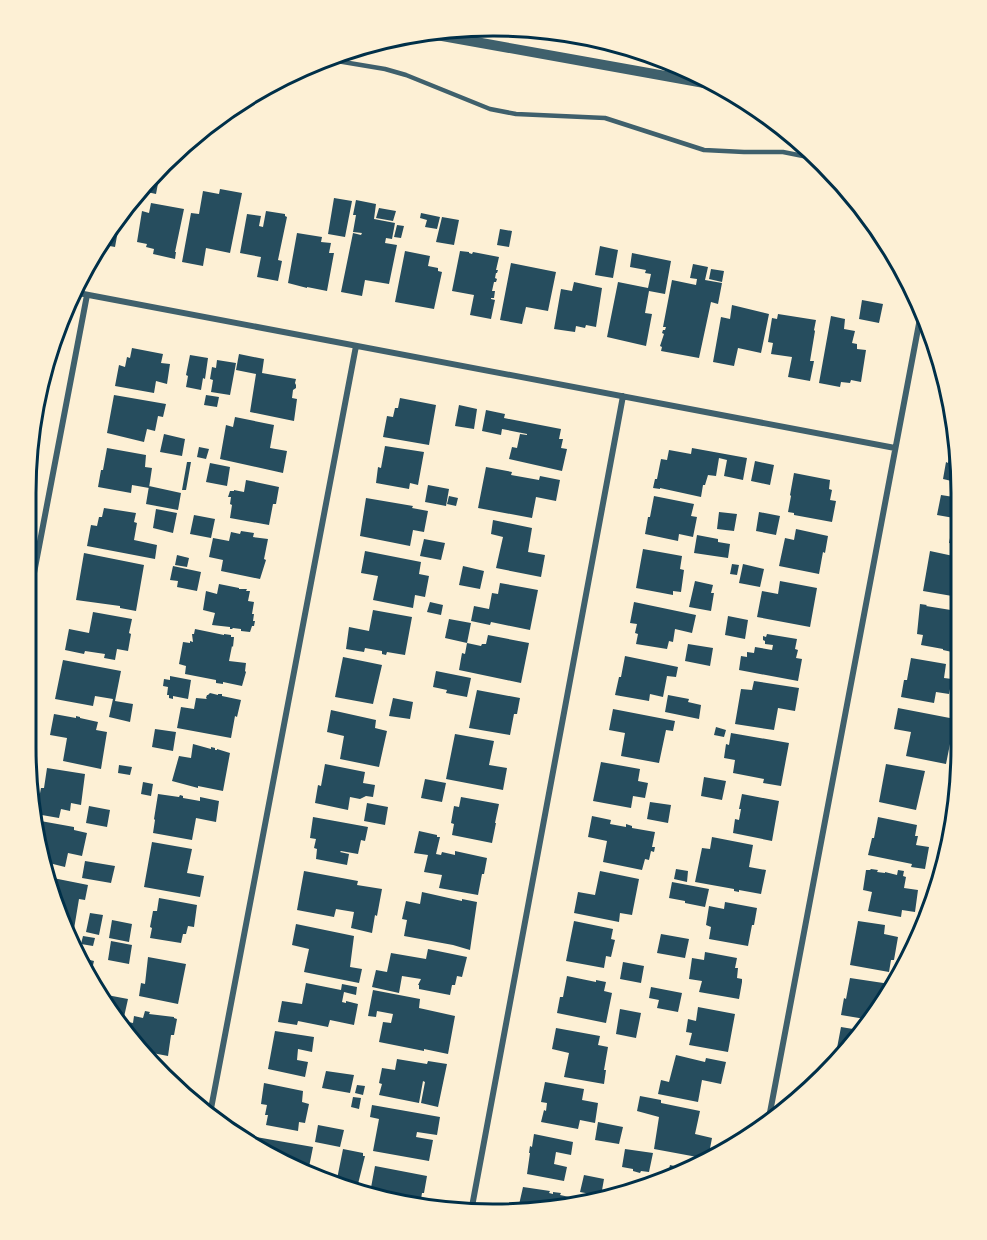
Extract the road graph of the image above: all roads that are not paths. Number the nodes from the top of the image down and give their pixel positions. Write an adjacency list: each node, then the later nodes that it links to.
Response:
1 (453, 38): 3 (street)
2 (342, 62): 4 (lane)
3 (694, 82)
4 (801, 156)
5 (82, 294): 6 (street)
6 (87, 295): 8 (street); 11 (street)
7 (919, 325): 10 (street)
8 (356, 346): 9 (street); 12 (street)
9 (623, 396): 10 (street); 14 (street)
10 (895, 448): 13 (street)
11 (36, 563)
12 (212, 1106)
13 (770, 1110)
14 (473, 1203)

